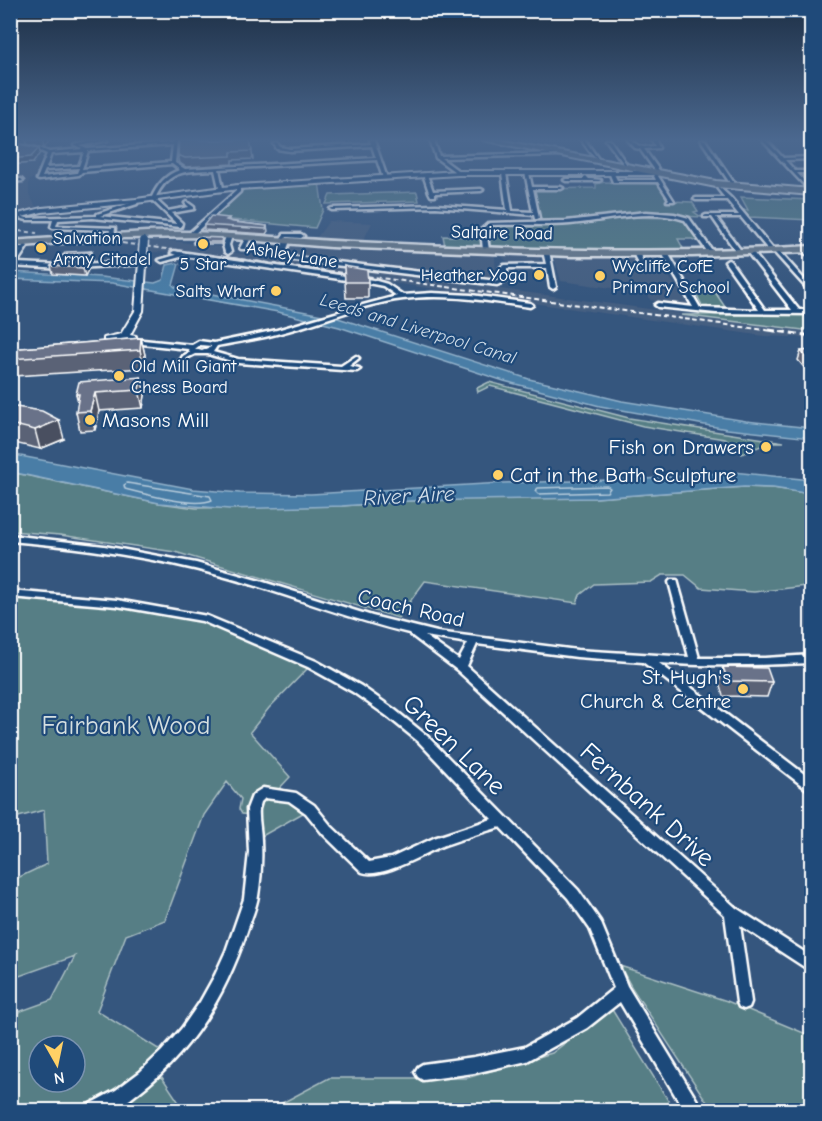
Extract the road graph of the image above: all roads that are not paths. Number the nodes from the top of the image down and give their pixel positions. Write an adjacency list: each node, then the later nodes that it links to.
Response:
1 (156, 192): 9 (street)
2 (194, 192): 9 (street)
3 (237, 192): 30 (street)
4 (431, 192): 15 (street)
5 (507, 192): 18 (street)
6 (531, 192): 19 (street)
7 (668, 192): 12 (street)
8 (723, 192): 11 (street)
9 (153, 199): 13 (street); 17 (street)
10 (696, 199): 11 (street)
11 (729, 199): 21 (street)
12 (669, 200)
13 (136, 201): 22 (street); 23 (street)
14 (187, 203): 17 (street)
15 (436, 206): 16 (street); 18 (street)
16 (332, 209)
17 (169, 212): 28 (street)
18 (510, 212): 19 (street)
19 (536, 214): 26 (street)
20 (706, 216): 21 (street)
21 (742, 216): 43 (street)
22 (13, 217): 24 (street)
23 (93, 217): 24 (street); 28 (street)
24 (56, 218): 27 (street)
25 (714, 218): 45 (street)
26 (538, 223): 41 (street); 50 (street)
27 (57, 228): 29 (street); 35 (street)
28 (176, 230): 30 (main road, Saltaire Road); 33 (main road, Saltaire Road)
29 (112, 233): 33 (main road, Saltaire Road); 35 (main road, Saltaire Road)
30 (191, 234): 31 (main road, Saltaire Road)
31 (229, 236): 34 (main road, Saltaire Road); 44 (street)
32 (301, 236): 36 (street)
33 (145, 238): 55 (street, bridge)
34 (248, 238): 36 (main road, Saltaire Road); 38 (street)
35 (50, 239): 37 (main road, Saltaire Road)
36 (284, 241): 41 (main road, Saltaire Road); 57 (street)
37 (10, 242)
38 (243, 248)
39 (10, 249): 56 (street)
40 (808, 249): 43 (main road, Saltaire Road); 52 (street)
41 (486, 250): 42 (main road, Saltaire Road)
42 (546, 251): 48 (main road, Saltaire Road); 57 (street)
43 (774, 251): 46 (main road, Saltaire Road); 60 (street)
44 (228, 252)
45 (739, 252): 46 (main road, Saltaire Road); 50 (main road, Saltaire Road)
46 (750, 252): 66 (street)
47 (174, 253): 51 (street, Ashley Lane)
48 (636, 253): 49 (main road, Saltaire Road); 58 (street)
49 (665, 253): 50 (main road, Saltaire Road); 64 (street)
50 (711, 253)
51 (184, 254): 53 (street); 61 (street, Ashley Lane)
52 (812, 258)
53 (162, 260)
54 (728, 262): 65 (street)
55 (143, 263): 56 (street); 68 (street)
56 (12, 264)
57 (550, 266): 59 (street)
58 (643, 267)
59 (554, 287)
60 (812, 292)
61 (402, 297): 62 (street); 70 (street)
62 (531, 305)
63 (658, 305): 64 (street)
64 (698, 310): 65 (street)
65 (764, 312): 66 (street)
66 (797, 312): 67 (street)
67 (812, 312)
68 (129, 338): 69 (street); 71 (street)
69 (102, 345)
70 (213, 345): 71 (street); 72 (street)
71 (193, 350): 72 (street); 74 (street)
72 (207, 352): 75 (street)
73 (356, 358): 75 (street)
74 (179, 367)
75 (343, 368): 76 (street)
76 (357, 369)
77 (10, 538): 80 (street, Coach Road)
78 (674, 582): 84 (street)
79 (10, 594): 87 (street, Green Lane)
80 (412, 631): 81 (street, Coach Road); 85 (street, Fernbank Drive)
81 (474, 641): 82 (street, Coach Road); 85 (street)
82 (646, 659): 84 (street, Coach Road); 86 (street)
83 (812, 659): 84 (street, Coach Road)
84 (695, 661)
85 (461, 667): 88 (street, Fernbank Drive)
86 (812, 787)
87 (501, 821): 90 (street, Green Lane); 93 (street)
88 (731, 912): 89 (street, Fernbank Drive); 91 (street)
89 (812, 965)
90 (622, 991): 92 (street); 94 (street, Green Lane)
91 (744, 1002)
92 (423, 1071)
93 (96, 1110)
94 (693, 1110)

